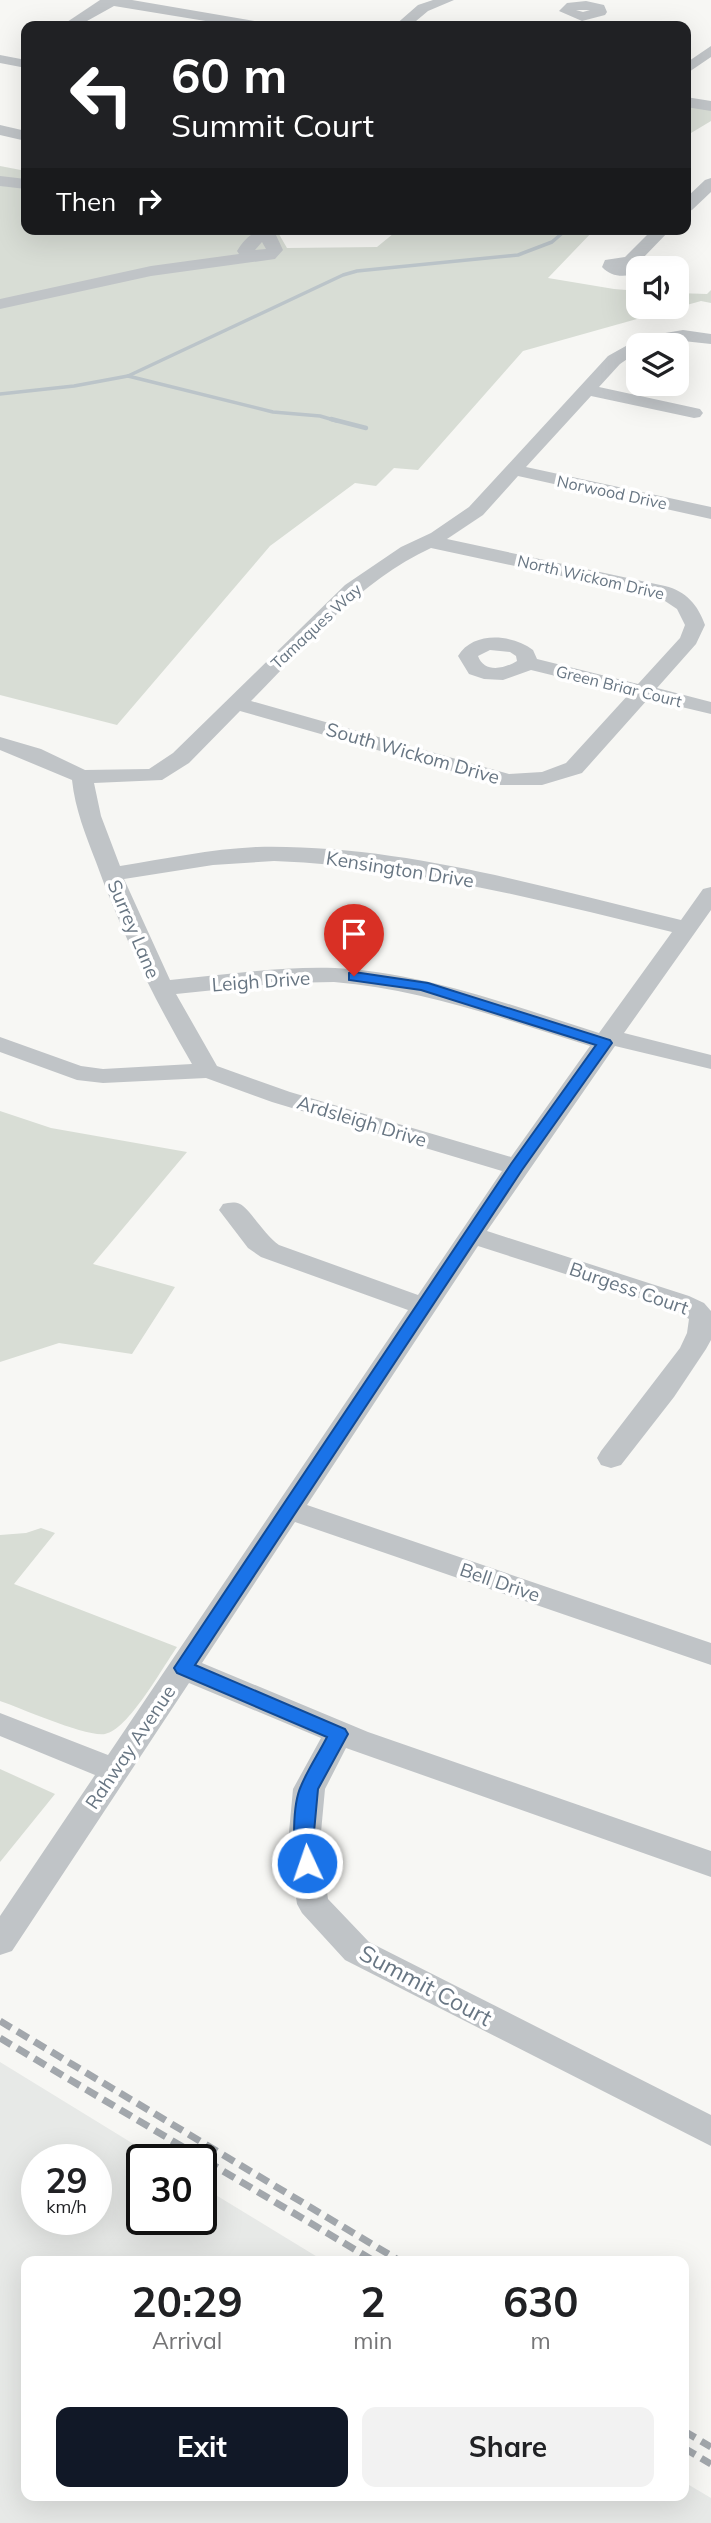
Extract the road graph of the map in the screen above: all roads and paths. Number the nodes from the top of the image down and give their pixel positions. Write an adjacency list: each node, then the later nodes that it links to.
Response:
1 (110, 0): 3 (street); 4 (street)
2 (447, 0): 5 (street)
3 (76, 21)
4 (231, 21)
5 (407, 21)
6 (711, 50): 7 (street)
7 (691, 66)
8 (691, 103): 9 (street)
9 (711, 106)
10 (0, 130): 11 (street)
11 (21, 135)
12 (0, 181): 13 (street)
13 (21, 183)
14 (711, 183): 15 (street)
15 (691, 202)
16 (261, 235): 19 (street)
17 (657, 235): 18 (street)
18 (635, 256)
19 (0, 304)
20 (711, 339): 21 (street, Tamaques Way)
21 (587, 390): 22 (street); 23 (street, Tamaques Way)
22 (694, 413)
23 (514, 471): 24 (street, Norwood Drive); 25 (street, Tamaques Way)
24 (711, 513)
25 (428, 541): 27 (street, North Wickom Drive); 28 (street, Tamaques Way)
26 (527, 663): 27 (street, Green Briar Court)
27 (643, 692): 28 (street, South Wickom Drive); 29 (street, Green Briar Court)
28 (235, 703): 31 (street, Tamaques Way)
29 (711, 708)
30 (0, 743): 31 (street, Tamaques Way)
31 (82, 777): 32 (street, Surrey Lane)
32 (111, 874): 34 (street, Kensington Drive); 35 (street, Surrey Lane)
33 (711, 894): 34 (street, Rahway Avenue)
34 (686, 928): 36 (street, Rahway Avenue)
35 (160, 988): 36 (street, Leigh Drive); 39 (street, Surrey Lane)
36 (607, 1040): 38 (street, Leigh Drive); 40 (street, Rahway Avenue)
37 (0, 1044): 39 (street)
38 (711, 1062)
39 (208, 1071): 40 (street, Ardsleigh Drive)
40 (517, 1167): 42 (street, Rahway Avenue)
41 (232, 1210): 43 (street)
42 (471, 1235): 43 (street, Rahway Avenue); 44 (street, Burgess Court)
43 (424, 1306): 45 (street, Rahway Avenue)
44 (611, 1458)
45 (289, 1509): 46 (street, Bell Drive); 47 (street, Rahway Avenue)
46 (711, 1654)
47 (183, 1668): 49 (street); 50 (street, Rahway Avenue)
48 (0, 1724): 50 (street)
49 (338, 1734): 51 (street); 53 (street, Summit Court)
50 (115, 1770): 52 (street, Rahway Avenue)
51 (711, 1864)
52 (0, 1941)
53 (711, 2131)

